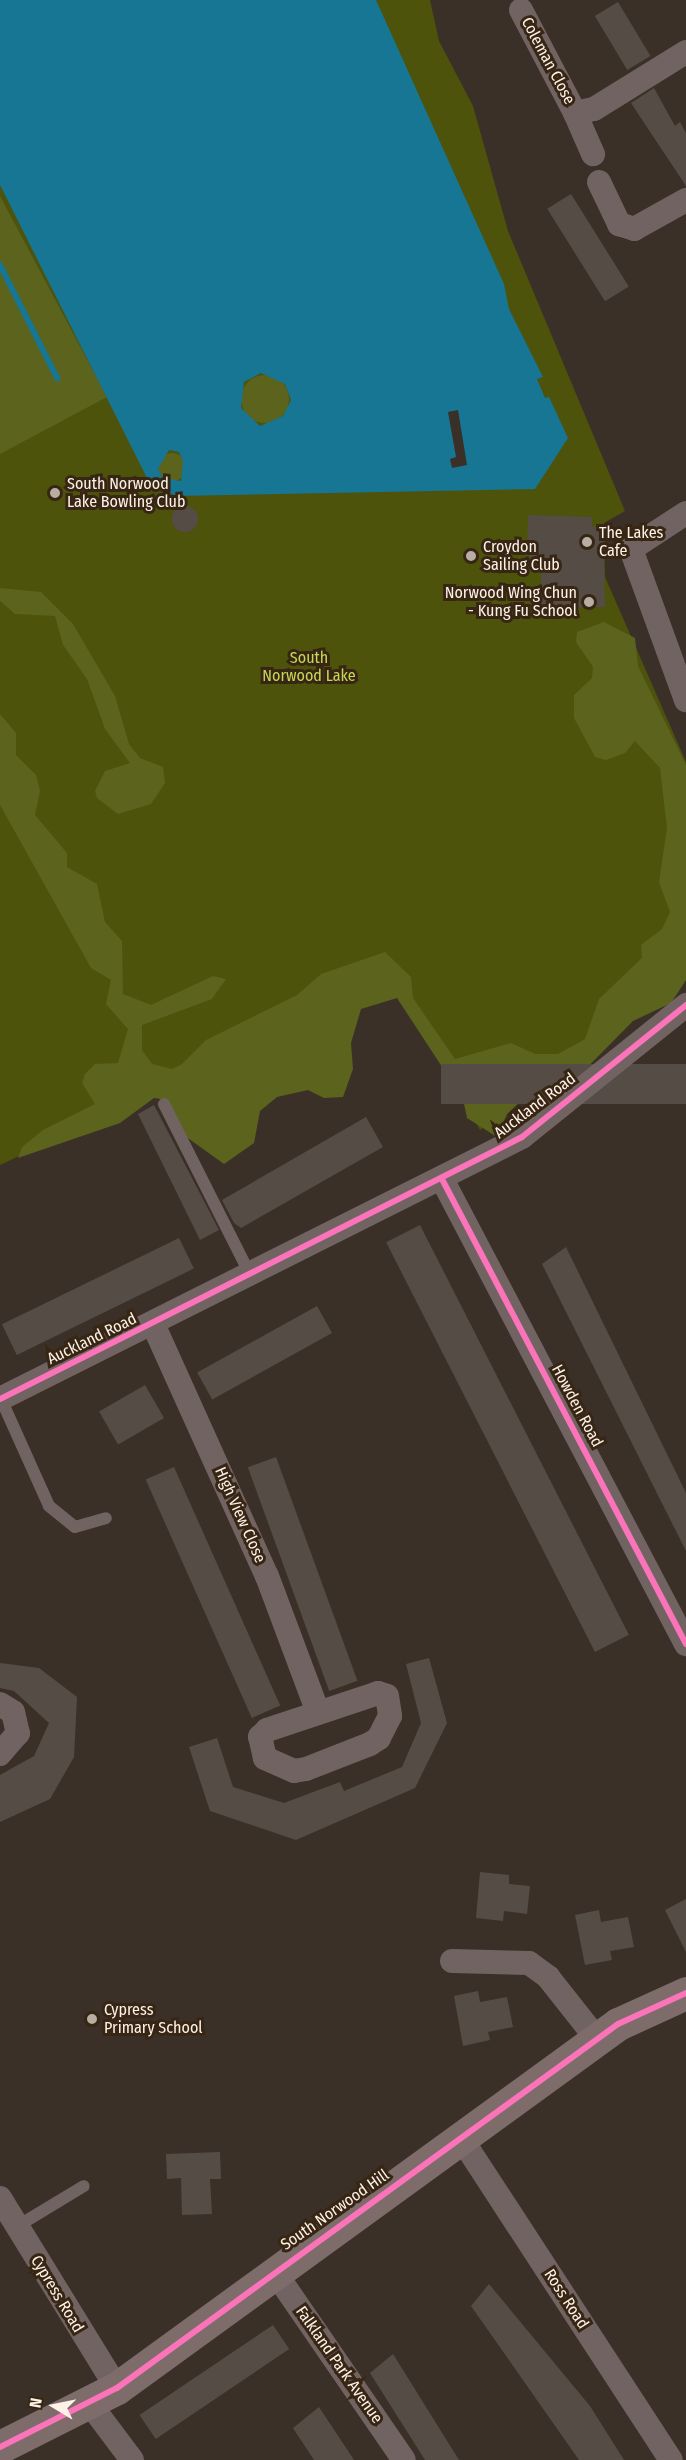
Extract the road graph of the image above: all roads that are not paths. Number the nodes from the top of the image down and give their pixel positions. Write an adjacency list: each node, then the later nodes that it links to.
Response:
1 (521, 10): 3 (street, Coleman Close)
2 (686, 52): 3 (street, Coleman Close)
3 (575, 113): 4 (street, Coleman Close)
4 (593, 154)
5 (599, 182): 6 (street)
6 (686, 200)
7 (686, 513): 8 (street)
8 (686, 700)
9 (686, 1005): 11 (street, Auckland Road)
10 (164, 1104): 12 (lane)
11 (443, 1181): 12 (street, Auckland Road); 16 (street, Howden Road)
12 (251, 1276): 13 (street, Auckland Road)
13 (153, 1324): 14 (street, Auckland Road); 18 (street, High View Close)
14 (0, 1399): 15 (lane)
15 (106, 1518)
16 (686, 1644)
17 (0, 1704): 19 (street)
18 (317, 1710): 18 (street)
19 (0, 1754)
20 (452, 1961): 22 (street)
21 (686, 1994): 22 (main road, South Norwood Hill)
22 (597, 2039): 23 (main road, South Norwood Hill)
23 (461, 2138): 27 (main road, South Norwood Hill); 32 (street, Ross Road)
24 (84, 2186): 26 (lane)
25 (0, 2198): 26 (street, Cypress Road)
26 (16, 2227): 28 (street, Cypress Road)
27 (274, 2271): 28 (main road, South Norwood Hill); 31 (street, Falkland Park Avenue)
28 (103, 2396): 29 (main road, South Norwood Hill); 30 (street, Cypress Road)
29 (0, 2447)
30 (132, 2460)
31 (404, 2460)
32 (671, 2460)

